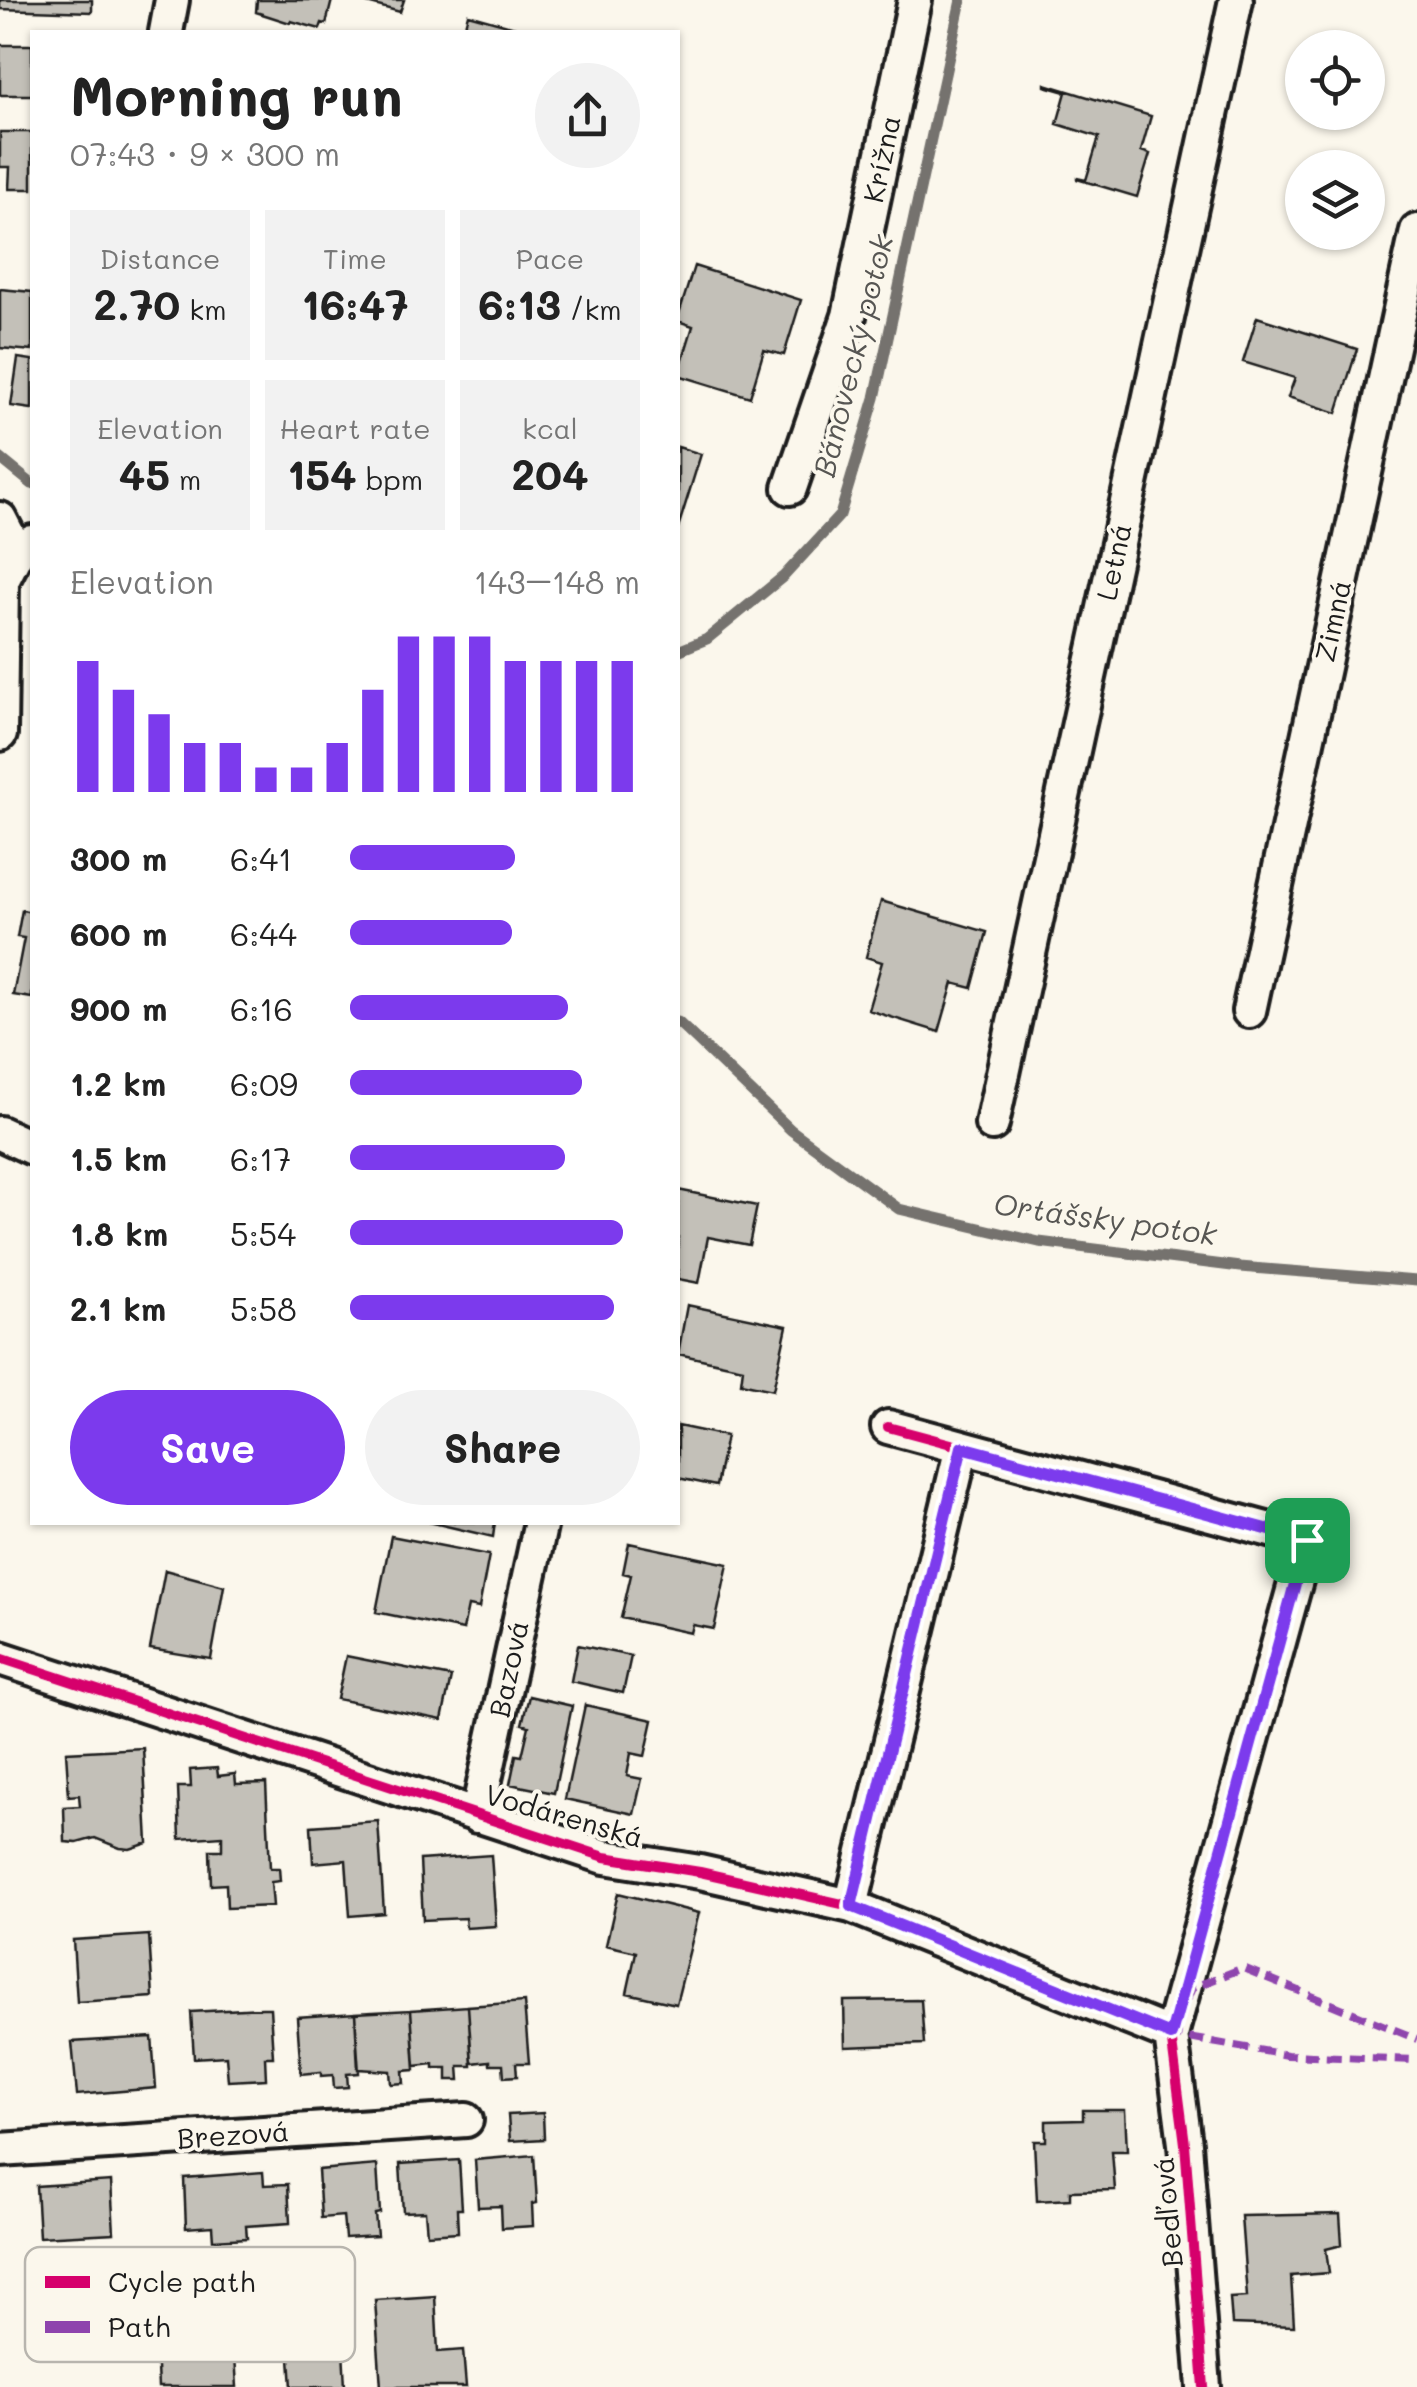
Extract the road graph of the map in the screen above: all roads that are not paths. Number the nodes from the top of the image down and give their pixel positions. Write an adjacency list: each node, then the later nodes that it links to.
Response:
1 (172, 0): 4 (street)
2 (915, 0): 6 (street, Krížna)
3 (1236, 0): 11 (street, Letná)
4 (166, 30)
5 (1417, 230): 10 (street, Zimná)
6 (790, 488)
7 (0, 519): 8 (street)
8 (25, 547): 9 (street)
9 (0, 734)
10 (1249, 1011)
11 (992, 1124)
12 (0, 1133): 13 (street)
13 (30, 1147)
14 (888, 1427): 15 (street)
15 (962, 1447): 19 (street); 20 (street)
16 (539, 1525): 18 (street, Bazová)
17 (0, 1658): 18 (street, Vodárenská)
18 (477, 1816): 19 (street, Vodárenská)
19 (851, 1906): 20 (street, Vodárenská)
20 (1171, 2035): 23 (street, Bedľová)
21 (466, 2120): 22 (street, Brezová)
22 (0, 2150)
23 (1204, 2387)

